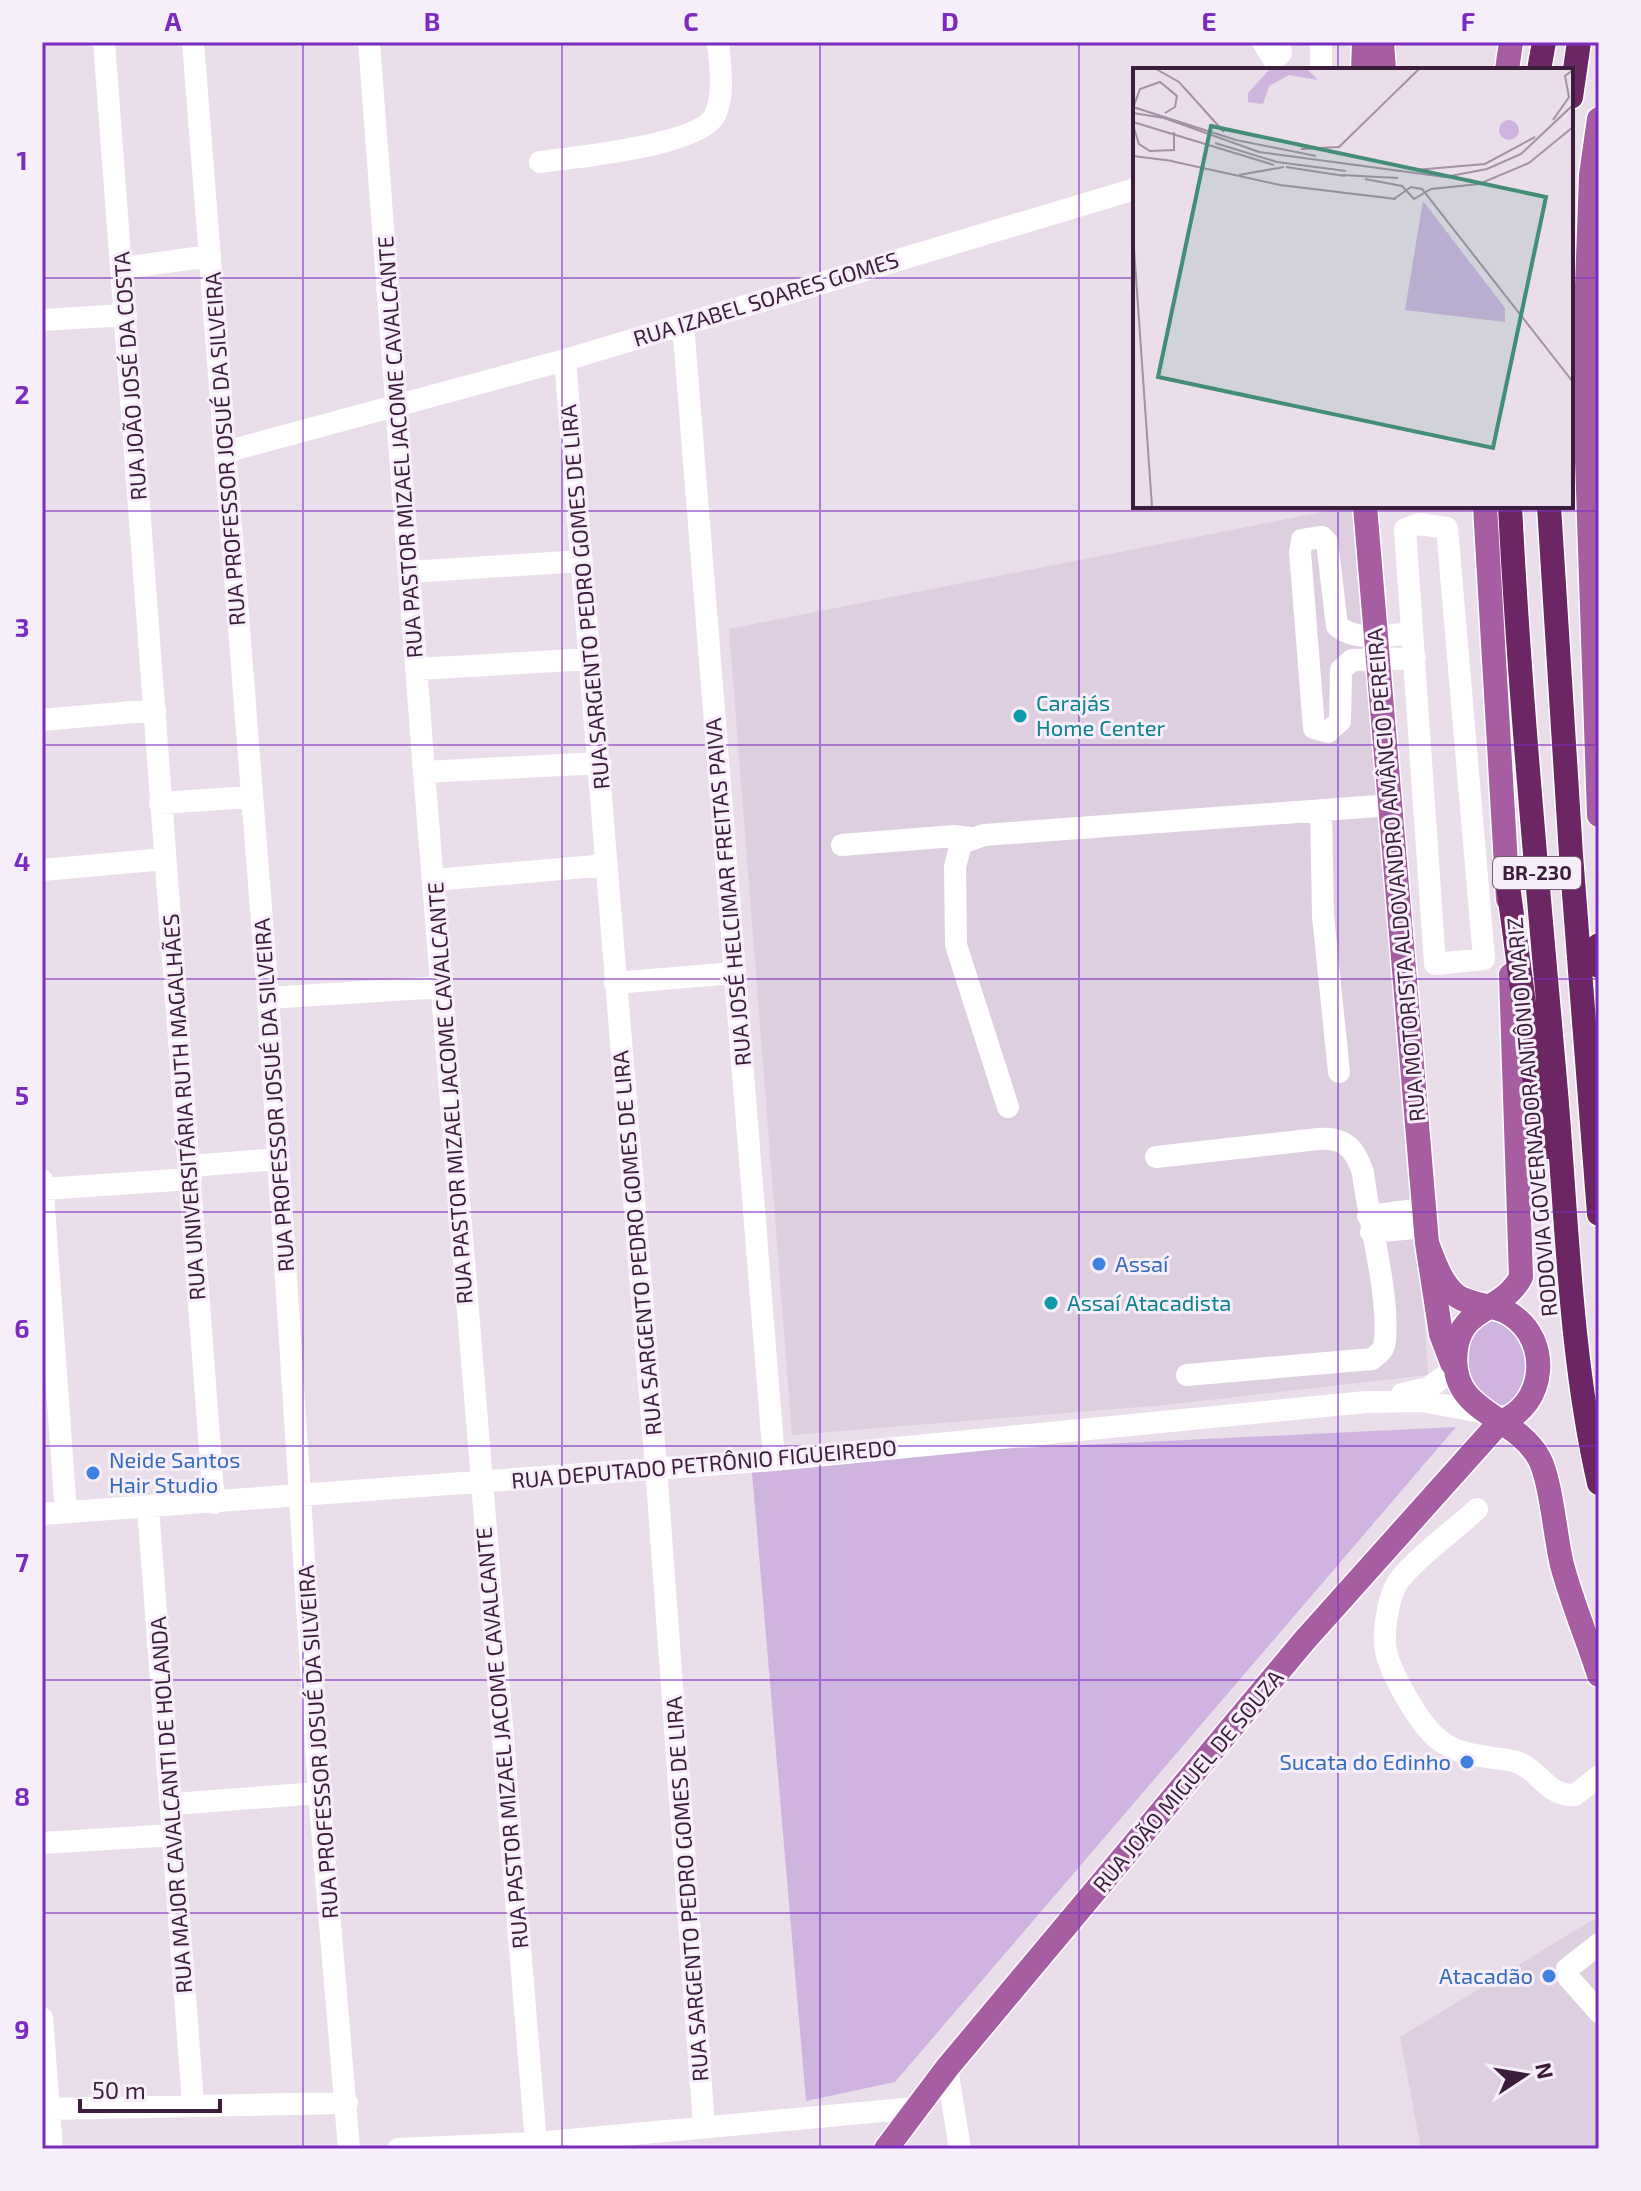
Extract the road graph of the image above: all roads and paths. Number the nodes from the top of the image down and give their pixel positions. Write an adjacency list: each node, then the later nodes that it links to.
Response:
1 (104, 42): 24 (street, RUA JOÃO JOSÉ DA COSTA)
2 (193, 42): 23 (street, RUA PROFESSOR JOSUÉ DA SILVEIRA)
3 (369, 42): 30 (street, RUA PASTOR MIZAEL JACOME CAVALCANTE)
4 (718, 42): 20 (street)
5 (1263, 42): 6 (street)
6 (1280, 42)
7 (1321, 42): 13 (street)
8 (1364, 42): 14 (main road)
9 (1382, 42): 15 (main road)
10 (1511, 42): 16 (main road)
11 (1544, 42): 17 (highway)
12 (1579, 42): 18 (highway)
13 (1321, 68)
14 (1363, 68)
15 (1384, 68)
16 (1507, 68)
17 (1539, 68)
18 (1573, 83)
19 (1599, 119): 21 (main road)
20 (540, 162)
21 (1596, 168): 25 (main road); 52 (main road)
22 (1133, 190): 28 (street, RUA IZABEL SOARES GOMES)
23 (210, 256): 24 (street); 31 (street, RUA PROFESSOR JOSUÉ DA SILVEIRA)
24 (123, 268): 26 (street, RUA JOÃO JOSÉ DA COSTA)
25 (1599, 289)
26 (126, 315): 27 (street); 44 (street, RUA JOÃO JOSÉ DA COSTA)
27 (42, 320)
28 (683, 324): 29 (street, RUA IZABEL SOARES GOMES); 62 (street, RUA JOSÉ HELCIMAR FREITAS PAIVA)
29 (565, 360): 30 (street, RUA IZABEL SOARES GOMES); 36 (street, RUA SARGENTO PEDRO GOMES DE LIRA)
30 (396, 405): 31 (street, RUA IZABEL SOARES GOMES); 37 (street, RUA PASTOR MIZAEL JACOME CAVALCANTE)
31 (225, 452): 48 (street, RUA PROFESSOR JOSUÉ DA SILVEIRA)
32 (1366, 508): 39 (main road, RUA MOTORISTA ALDOVANDRO AMÂNCIO PEREIRA)
33 (1484, 508): 58 (main road, BR-230)
34 (1510, 508): 78 (highway, RODOVIA GOVERNADOR ANTÔNIO MARIZ / BR-230)
35 (1549, 508): 74 (highway, BR-230)
36 (582, 561): 37 (street); 41 (street, RUA SARGENTO PEDRO GOMES DE LIRA)
37 (409, 572): 43 (street, RUA PASTOR MIZAEL JACOME CAVALCANTE)
38 (1412, 633): 39 (street); 40 (street); 40 (street)
39 (1376, 636): 42 (main road, RUA MOTORISTA ALDOVANDRO AMÂNCIO PEREIRA); 42 (street)
40 (1415, 658): 42 (street)
41 (591, 659): 43 (street); 46 (street, RUA SARGENTO PEDRO GOMES DE LIRA)
42 (1379, 661): 50 (main road, RUA MOTORISTA ALDOVANDRO AMÂNCIO PEREIRA)
43 (417, 669): 47 (street, RUA PASTOR MIZAEL JACOME CAVALCANTE)
44 (155, 710): 45 (street); 49 (street, RUA UNIVERSITÁRIA RUTH MAGALHÃES)
45 (42, 720)
46 (600, 763): 47 (street); 56 (street, RUA SARGENTO PEDRO GOMES DE LIRA)
47 (424, 772): 59 (street, RUA PASTOR MIZAEL JACOME CAVALCANTE)
48 (250, 797): 49 (street); 65 (street, RUA PROFESSOR JOSUÉ DA SILVEIRA)
49 (160, 803): 55 (street, RUA UNIVERSITÁRIA RUTH MAGALHÃES)
50 (1391, 805): 51 (street); 77 (main road, RUA MOTORISTA ALDOVANDRO AMÂNCIO PEREIRA)
51 (1321, 810): 53 (street); 66 (street)
52 (1599, 815)
53 (970, 838): 54 (street); 67 (street)
54 (842, 845)
55 (165, 859): 57 (street); 70 (street, RUA UNIVERSITÁRIA RUTH MAGALHÃES)
56 (607, 865): 59 (street); 63 (street, RUA SARGENTO PEDRO GOMES DE LIRA)
57 (42, 870)
58 (1507, 878): 78 (highway); 79 (main road)
59 (434, 880): 64 (street, RUA PASTOR MIZAEL JACOME CAVALCANTE)
60 (1599, 945): 61 (highway)
61 (1599, 966)
62 (734, 973): 63 (street); 84 (street, RUA JOSÉ HELCIMAR FREITAS PAIVA)
63 (615, 983): 85 (street, RUA SARGENTO PEDRO GOMES DE LIRA)
64 (442, 987): 65 (street); 86 (street, RUA PASTOR MIZAEL JACOME CAVALCANTE)
65 (268, 998): 69 (street, RUA PROFESSOR JOSUÉ DA SILVEIRA)
66 (1339, 1072)
67 (1008, 1107)
68 (1156, 1157): 76 (street)
69 (279, 1159): 70 (street); 88 (street, RUA PROFESSOR JOSUÉ DA SILVEIRA)
70 (190, 1172): 72 (street); 89 (street, RUA UNIVERSITÁRIA RUTH MAGALHÃES)
71 (42, 1180): 72 (street)
72 (43, 1189): 75 (street)
73 (1599, 1190): 74 (highway)
74 (1599, 1213)
75 (43, 1218): 92 (street)
76 (1369, 1224): 77 (street); 81 (street)
77 (1425, 1226): 79 (main road, RUA MOTORISTA ALDOVANDRO AMÂNCIO PEREIRA); 80 (main road, RUA MOTORISTA ALDOVANDRO AMÂNCIO PEREIRA)
78 (1568, 1239): 87 (highway, RODOVIA GOVERNADOR ANTÔNIO MARIZ / BR-230)
79 (1493, 1307): 80 (main road); 83 (main road)
80 (1455, 1369): 82 (street, RUA DEPUTADO PETRÔNIO FIGUEIREDO); 83 (main road)
81 (1187, 1375)
82 (1366, 1402): 83 (street, RUA DEPUTADO PETRÔNIO FIGUEIREDO); 84 (street, RUA DEPUTADO PETRÔNIO FIGUEIREDO)
83 (1490, 1417): 94 (main road); 103 (main road, RUA JOÃO MIGUEL DE SOUZA)
84 (774, 1460): 85 (street, RUA DEPUTADO PETRÔNIO FIGUEIREDO)
85 (656, 1467): 86 (street, RUA DEPUTADO PETRÔNIO FIGUEIREDO); 108 (street, RUA SARGENTO PEDRO GOMES DE LIRA)
86 (481, 1482): 88 (street, RUA DEPUTADO PETRÔNIO FIGUEIREDO); 109 (street, RUA PASTOR MIZAEL JACOME CAVALCANTE)
87 (1599, 1483)
88 (302, 1494): 89 (street, RUA DEPUTADO PETRÔNIO FIGUEIREDO); 96 (street, RUA PROFESSOR JOSUÉ DA SILVEIRA)
89 (214, 1503): 90 (street, RUA DEPUTADO PETRÔNIO FIGUEIREDO)
90 (148, 1507): 92 (street, RUA DEPUTADO PETRÔNIO FIGUEIREDO); 97 (street, RUA MAJOR CAVALCANTI DE HOLANDA)
91 (1477, 1509): 95 (street)
92 (66, 1512): 93 (street, RUA DEPUTADO PETRÔNIO FIGUEIREDO)
93 (42, 1514)
94 (1599, 1675)
95 (1599, 1776)
96 (319, 1793): 97 (street); 105 (street, RUA PROFESSOR JOSUÉ DA SILVEIRA)
97 (173, 1804): 98 (street, RUA MAJOR CAVALCANTI DE HOLANDA)
98 (174, 1835): 99 (street); 104 (street, RUA MAJOR CAVALCANTI DE HOLANDA)
99 (42, 1843)
100 (1599, 1944): 101 (street)
101 (1599, 2012)
102 (42, 2018): 107 (street)
103 (947, 2068): 106 (main road, RUA JOÃO MIGUEL DE SOUZA); 114 (street)
104 (193, 2103): 105 (street); 107 (street)
105 (347, 2103): 111 (street, RUA PROFESSOR JOSUÉ DA SILVEIRA)
106 (915, 2108): 108 (street); 113 (main road, RUA JOÃO MIGUEL DE SOUZA)
107 (49, 2109): 110 (street)
108 (704, 2126): 109 (street)
109 (536, 2143): 112 (street)
110 (52, 2149)
111 (349, 2149)
112 (398, 2149)
113 (886, 2149)
114 (960, 2149)

